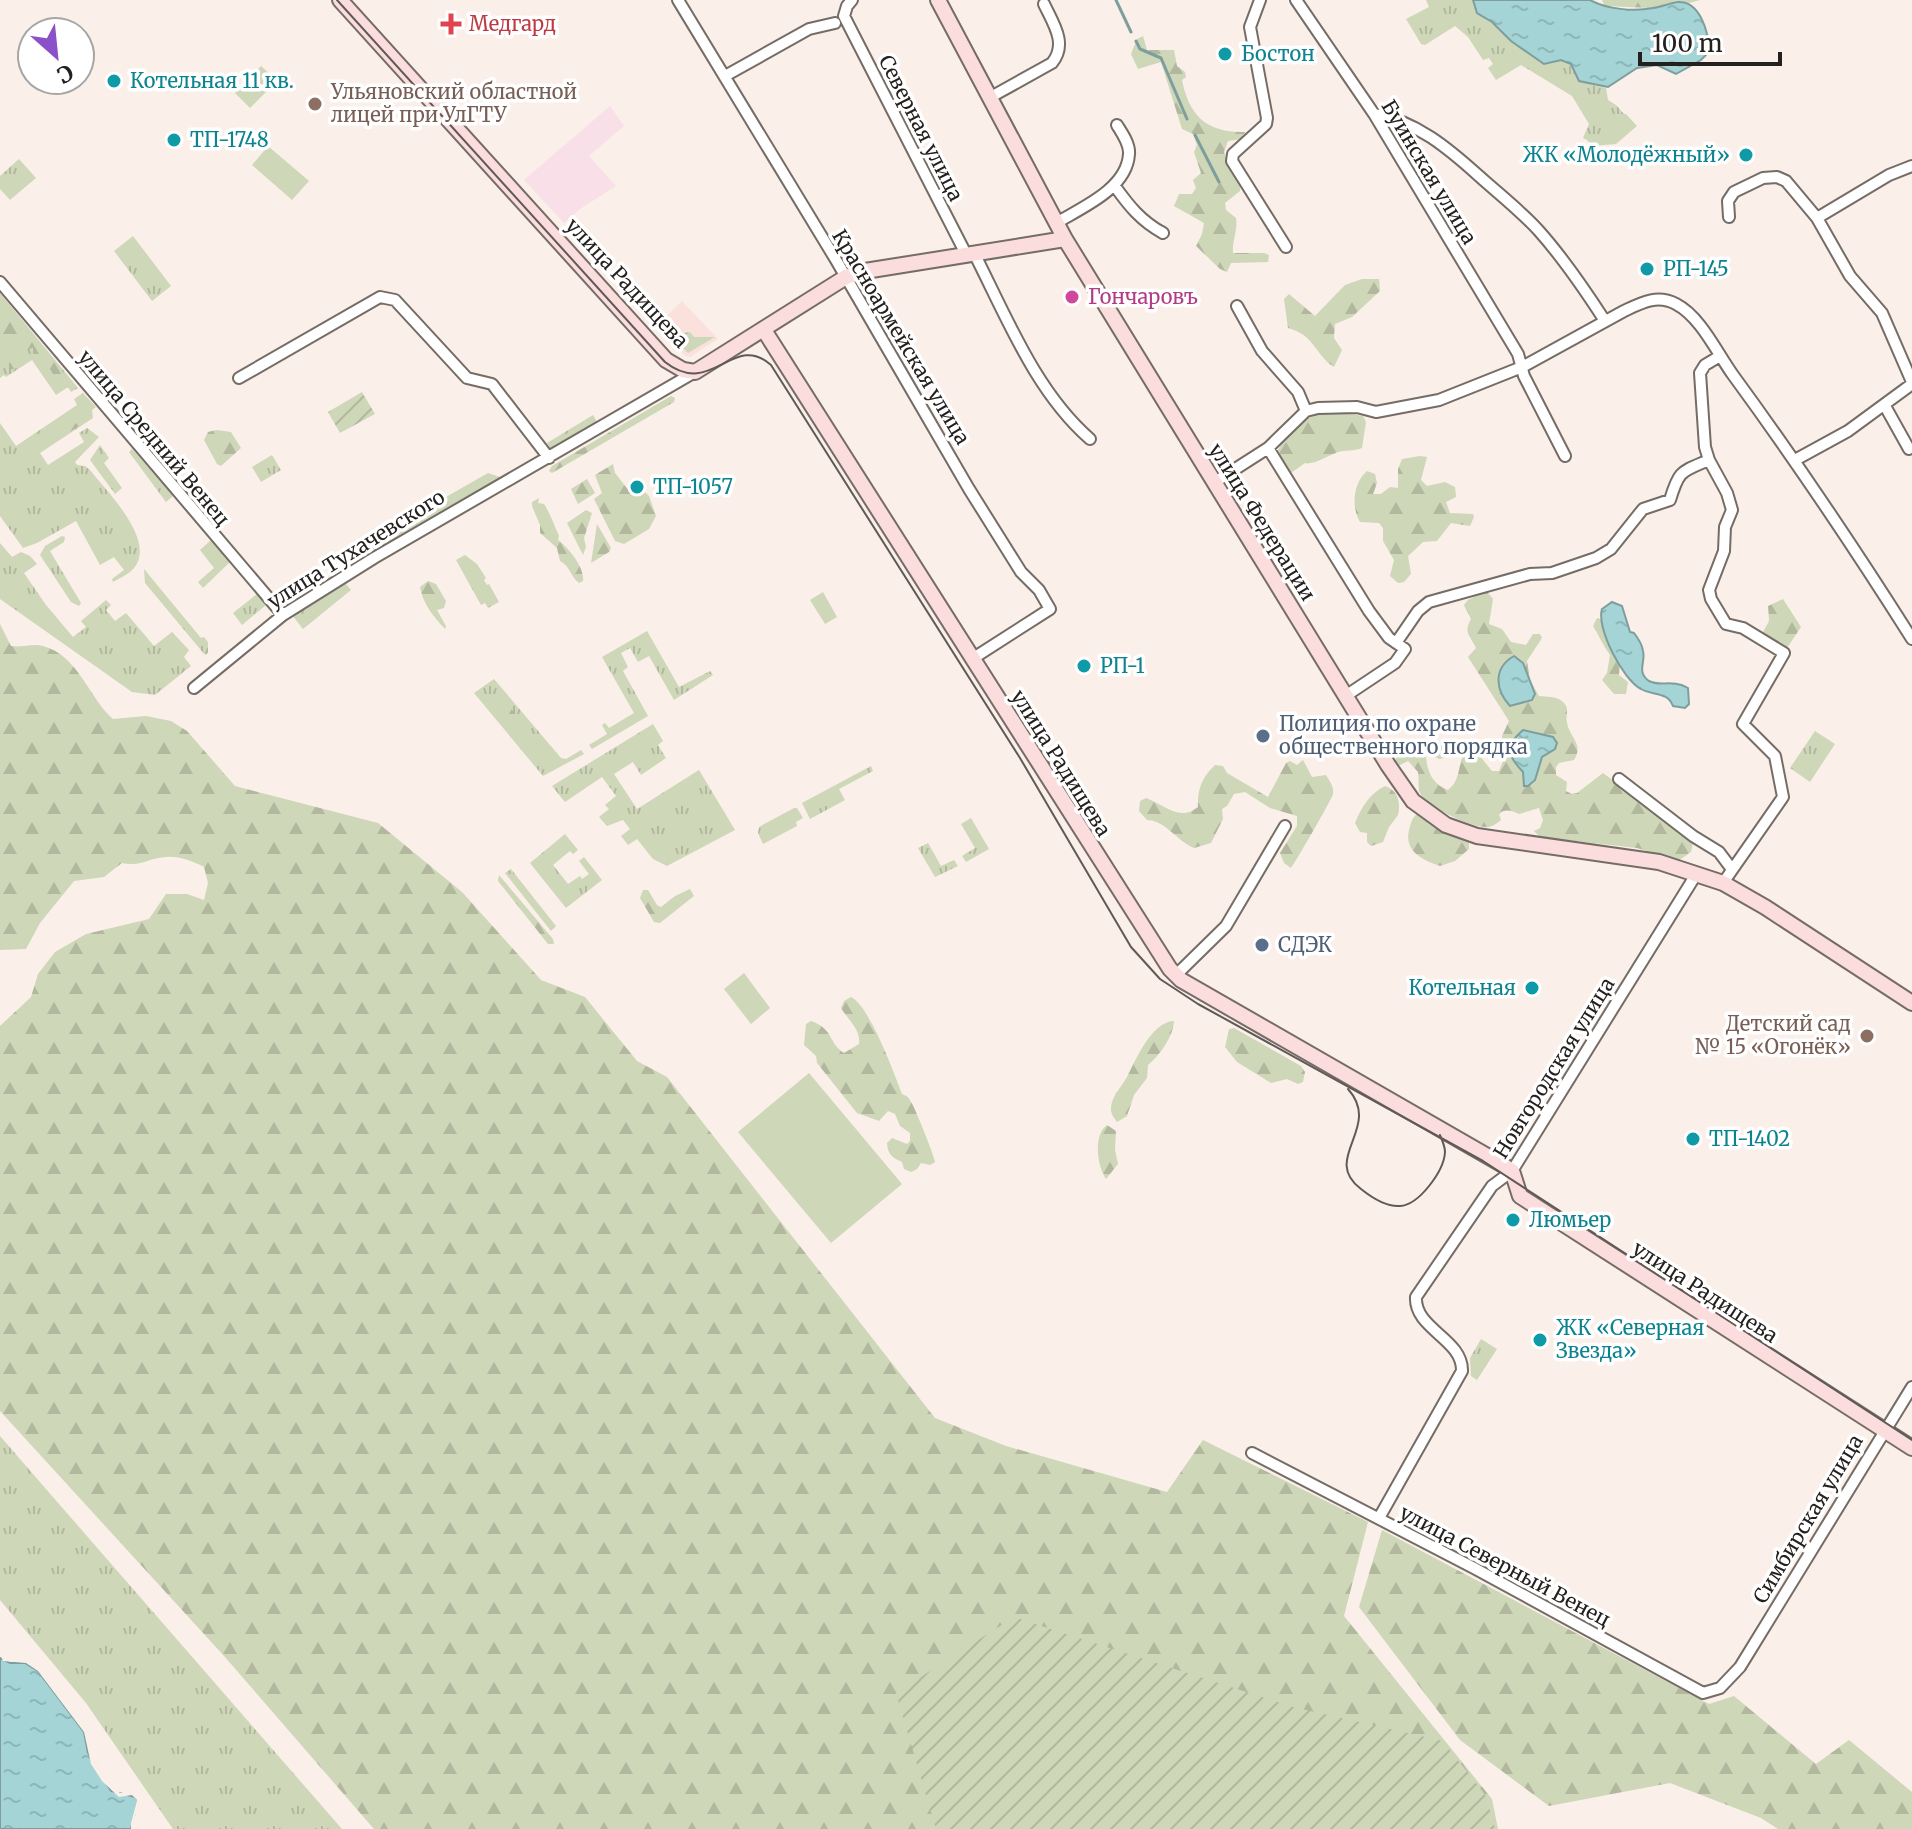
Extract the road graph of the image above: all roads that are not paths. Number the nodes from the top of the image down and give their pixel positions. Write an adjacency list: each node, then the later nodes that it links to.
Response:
1 (340, 0): 29 (street, улица Радищева)
2 (678, 0): 9 (street, Красноармейская улица)
3 (852, 0): 8 (street)
4 (938, 0): 10 (street, улица Федерации)
5 (1260, 0): 20 (street)
6 (1296, 0): 11 (street, Буинская улица)
7 (1044, 4): 10 (street)
8 (840, 19): 9 (street); 21 (street, Северная улица)
9 (725, 76): 22 (street, Красноармейская улица)
10 (989, 98): 17 (street, улица Федерации)
11 (1374, 114): 25 (street); 28 (street, Буинская улица)
12 (1117, 125): 14 (street)
13 (1912, 166): 16 (street)
14 (1114, 185): 17 (street); 18 (street)
15 (1729, 217): 16 (street)
16 (1817, 218): 31 (street)
17 (1056, 223): 19 (street, улица Федерации)
18 (1163, 233)
19 (1065, 239): 21 (street); 41 (street, улица Федерации)
20 (1286, 247)
21 (971, 256): 22 (street); 34 (street, Северная улица)
22 (846, 277): 26 (street); 45 (street, Красноармейская улица)
23 (0, 282): 42 (street, улица Средний Венец)
24 (1237, 306): 33 (street)
25 (1605, 321): 27 (street); 28 (street)
26 (764, 330): 29 (street, улица Радищева); 45 (street, улица Радищева)
27 (1720, 356): 39 (street); 40 (street)
28 (1522, 367): 33 (street); 37 (street, Буинская улица)
29 (695, 372): 38 (street, улица Тухачевского)
30 (239, 378): 38 (street)
31 (1912, 383): 32 (street)
32 (1885, 406): 36 (street); 40 (street)
33 (1306, 411): 35 (street)
34 (1090, 439)
35 (1268, 448): 41 (street); 44 (street)
36 (1909, 449)
37 (1565, 456)
38 (549, 458): 42 (street, улица Тухачевского)
39 (1709, 460): 44 (street); 50 (street)
40 (1795, 460): 43 (street)
41 (1215, 482): 47 (street, улица Федерации)
42 (283, 615): 46 (street, улица Тухачевского)
43 (1912, 639)
44 (1396, 643): 47 (street)
45 (972, 659): 53 (street, улица Радищева)
46 (194, 688)
47 (1347, 695): 51 (street, улица Федерации)
48 (1619, 779): 50 (street)
49 (1285, 826): 53 (street)
50 (1731, 868): 52 (street)
51 (1697, 873): 52 (street, улица Федерации); 55 (street, Новгородская улица)
52 (1723, 883): 54 (street, улица Федерации)
53 (1176, 975): 55 (street, улица Радищева)
54 (1912, 1003)
55 (1512, 1171): 57 (street, улица Радищева); 60 (street, Новгородская улица)
56 (1912, 1387): 57 (street, Симбирская улица)
57 (1884, 1430): 58 (street, улица Радищева); 61 (street, Симбирская улица)
58 (1912, 1448)
59 (1252, 1453): 60 (street, улица Северный Венец)
60 (1379, 1518): 61 (street, улица Северный Венец)
61 (1737, 1671)

